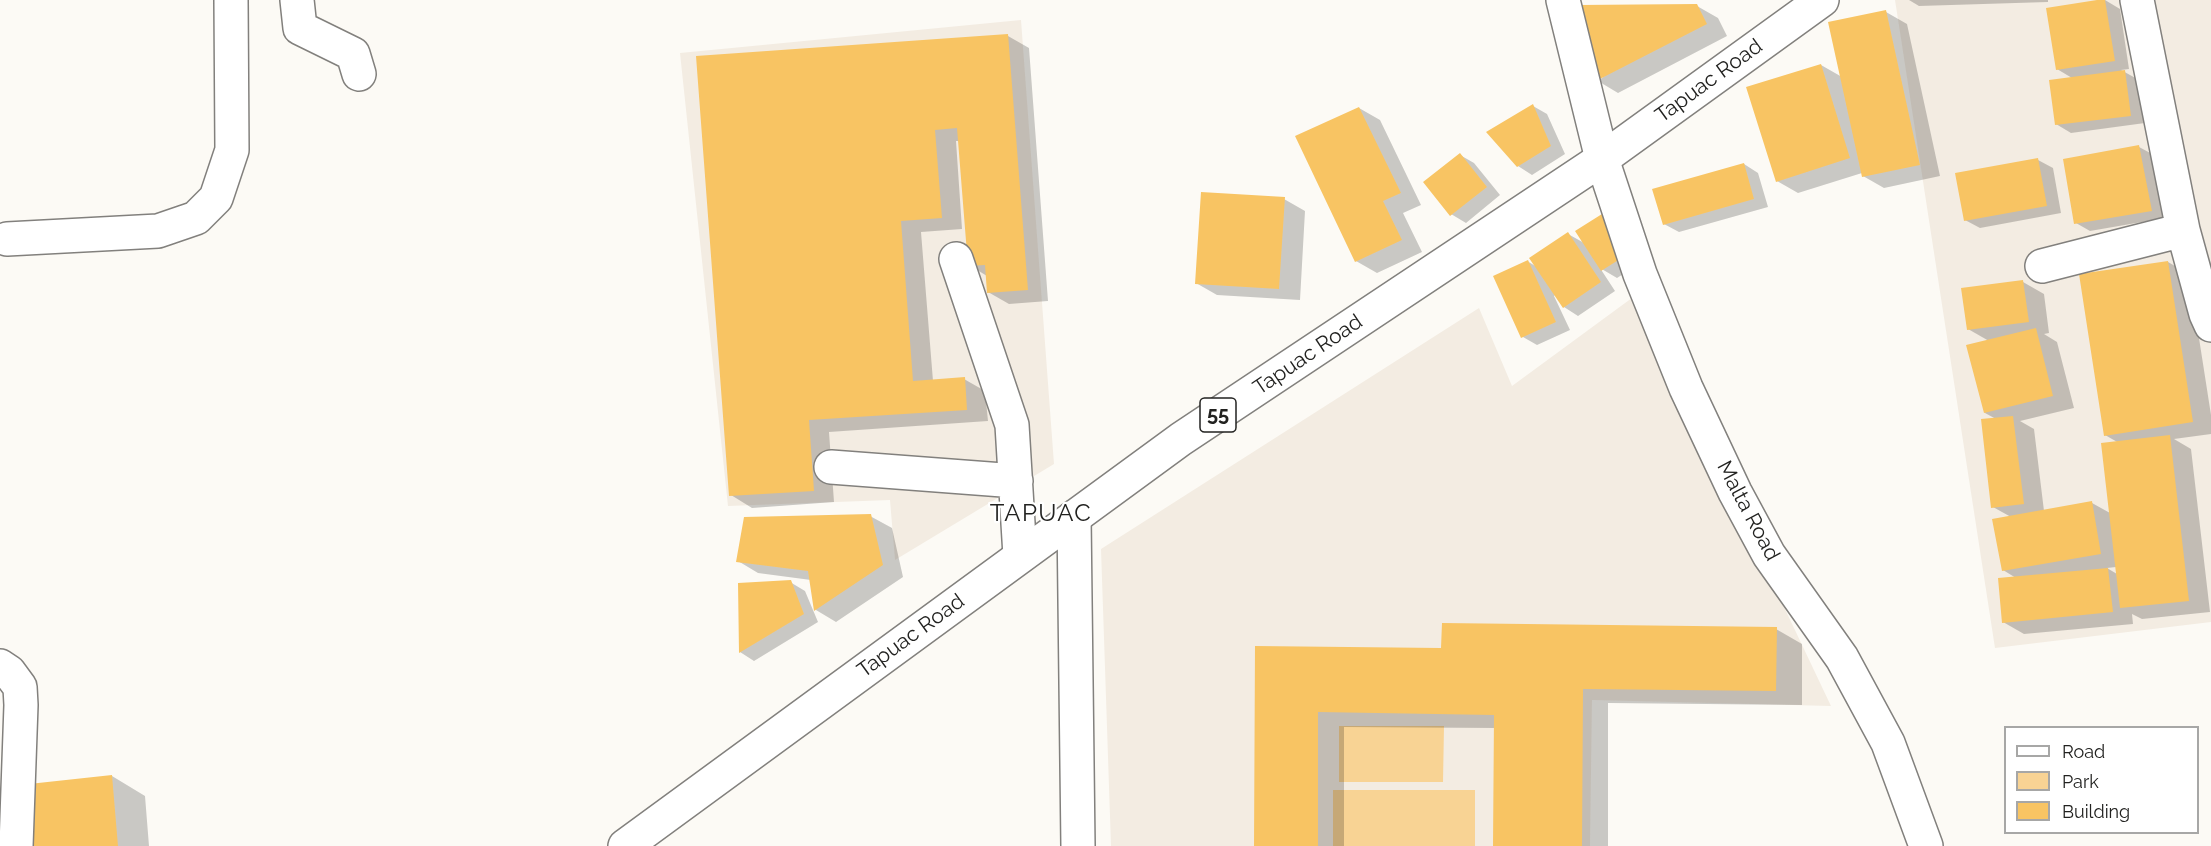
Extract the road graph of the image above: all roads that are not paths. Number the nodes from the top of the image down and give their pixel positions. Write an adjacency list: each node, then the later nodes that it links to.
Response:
1 (231, 0): 9 (street)
2 (297, 0): 6 (street)
3 (1563, 0): 7 (street, Malta Road)
4 (1822, 0): 7 (street, Tapuac Road / 55)
5 (2137, 0): 8 (street)
6 (358, 74)
7 (1602, 159): 15 (street, Tapuac Road / 55); 21 (street, Malta Road)
8 (2183, 230): 11 (street); 12 (street)
9 (7, 238)
10 (956, 259): 14 (street)
11 (2042, 266)
12 (2211, 325)
13 (831, 467): 14 (street)
14 (1016, 481): 16 (street)
15 (1074, 517): 16 (street, Tapuac Road / 55); 20 (street)
16 (1020, 556): 19 (street, Tapuac Road / 55)
17 (0, 666): 18 (street)
18 (16, 846)
19 (625, 846)
20 (1078, 846)
21 (1926, 846)

